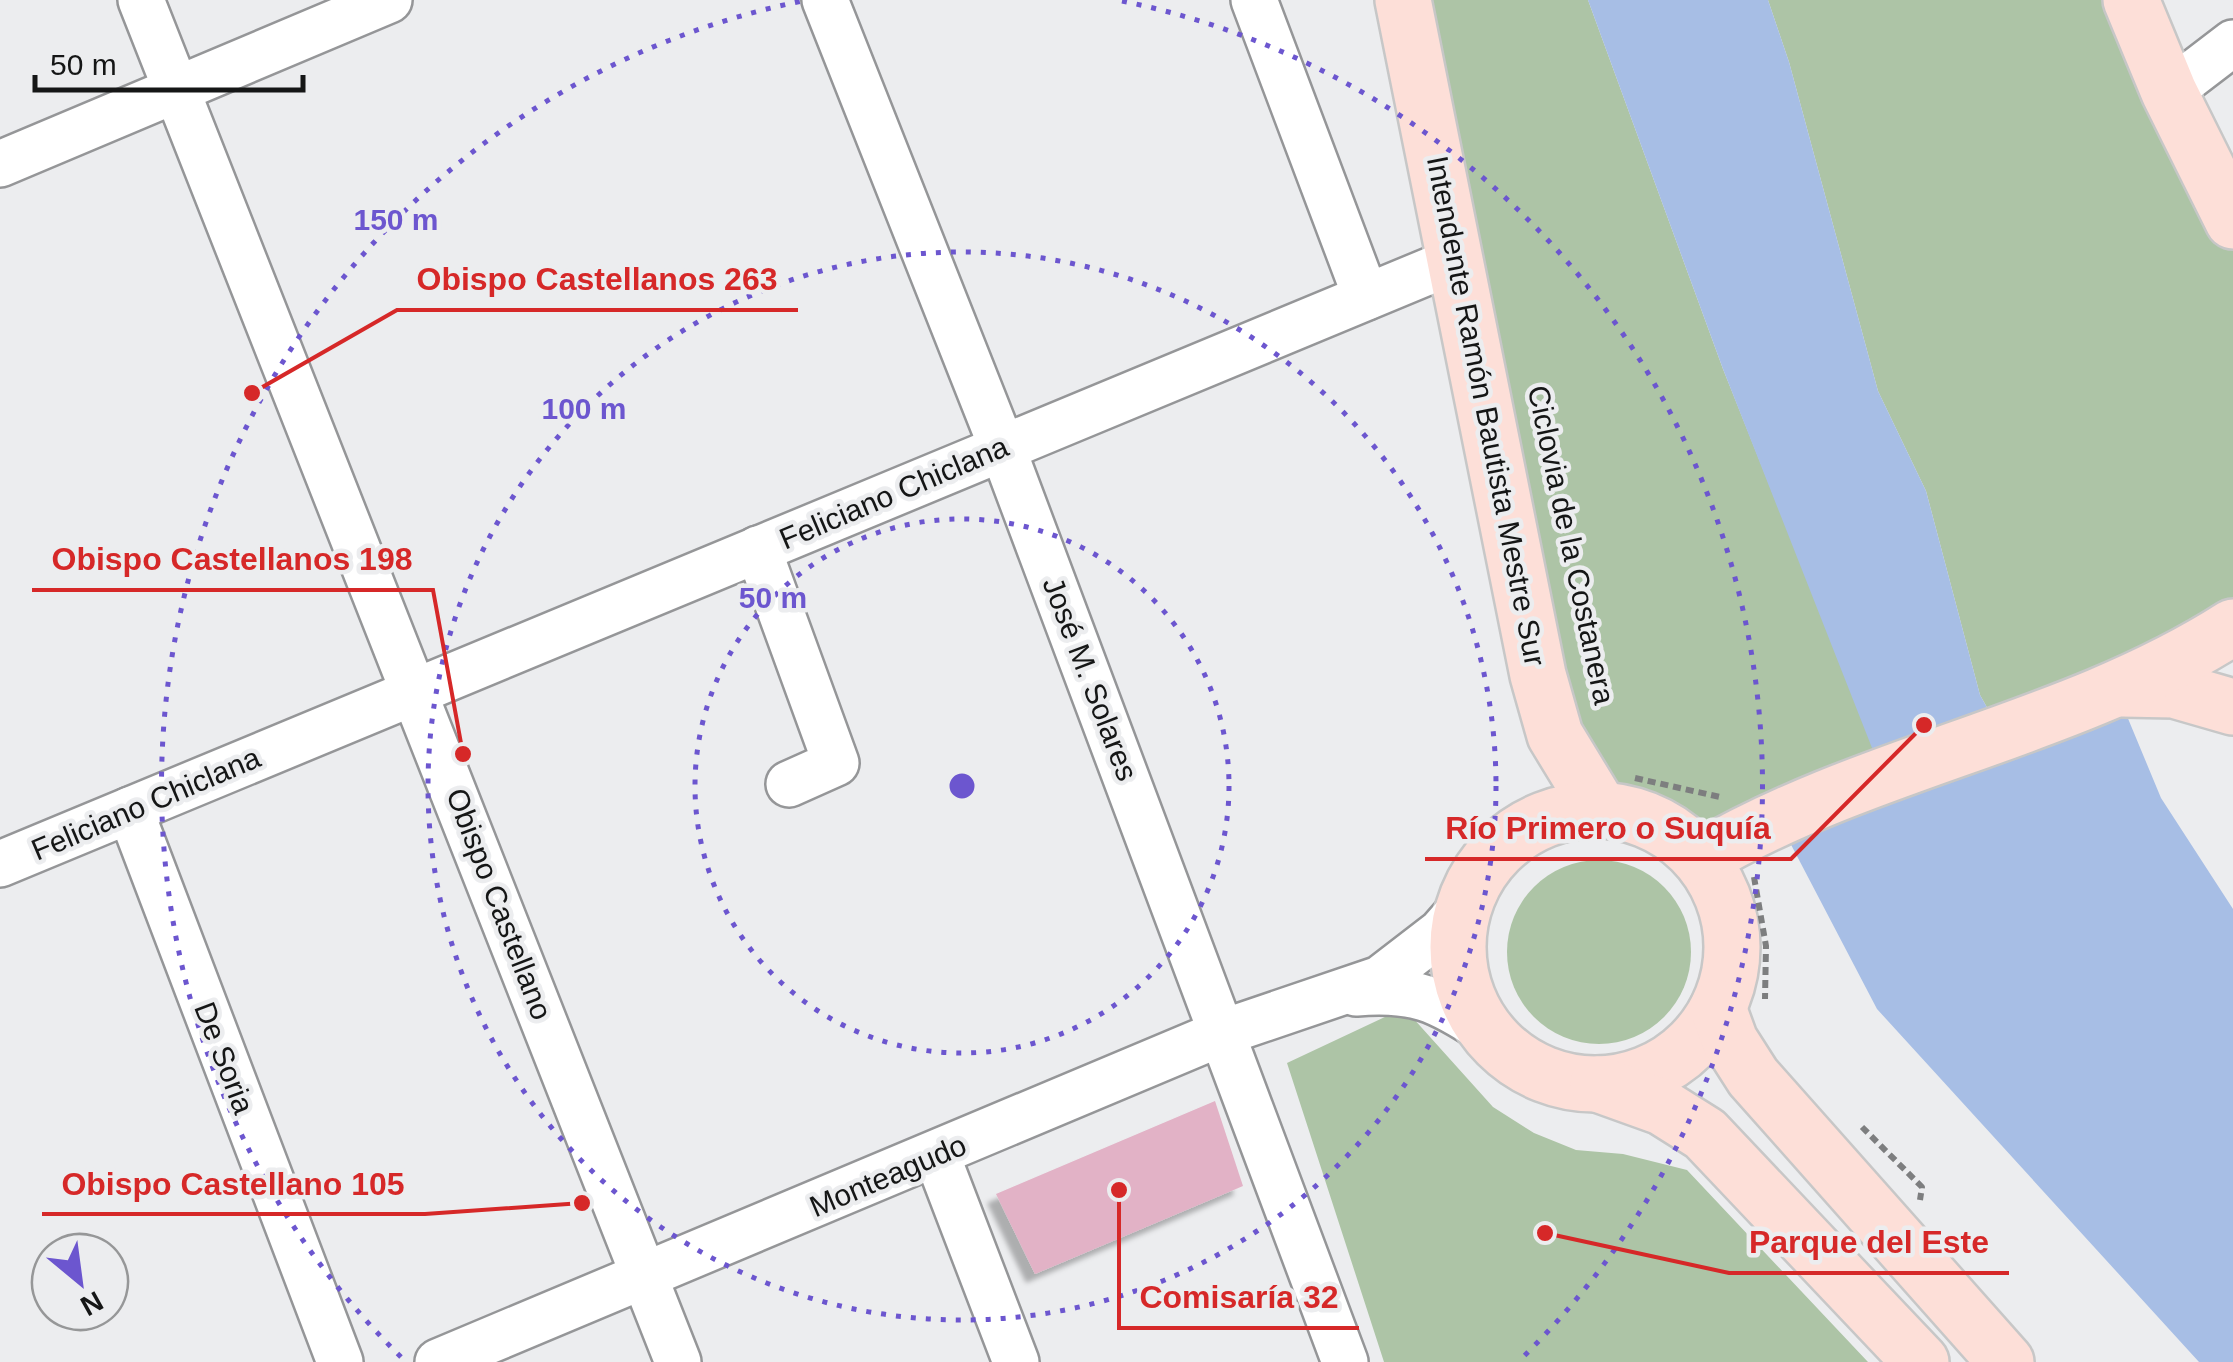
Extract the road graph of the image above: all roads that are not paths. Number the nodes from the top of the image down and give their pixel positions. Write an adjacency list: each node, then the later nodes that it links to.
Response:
1 (141, 0): 8 (street, Obispo Castellano)
2 (389, 0): 8 (street)
3 (825, 0): 14 (street, José M. Solares)
4 (1254, 0): 13 (street)
5 (1404, 0): 12 (main road, Intendente Ramón Bautista Mestre Sur)
6 (2130, 0): 9 (main road)
7 (2233, 42): 9 (street)
8 (178, 88): 10 (street); 18 (street, Obispo Castellano)
9 (2168, 92): 11 (main road)
10 (0, 164)
11 (2233, 221)
12 (1456, 260): 13 (street, Feliciano Chiclana); 21 (main road, Intendente Ramón Bautista Mestre Sur)
13 (1366, 297): 14 (street, Feliciano Chiclana)
14 (1002, 447): 15 (street, Feliciano Chiclana); 29 (street, José M. Solares)
15 (758, 550): 18 (street, Feliciano Chiclana); 20 (street)
16 (2233, 627): 17 (main road)
17 (2122, 689): 19 (main road); 23 (main road)
18 (416, 692): 22 (street, Feliciano Chiclana); 32 (street, Obispo Castellano)
19 (2233, 707)
20 (789, 784)
21 (1610, 788): 23 (main road); 25 (main road)
22 (130, 810): 24 (street, Feliciano Chiclana); 33 (street, De Soria)
23 (1702, 858): 27 (main road)
24 (0, 864)
25 (1462, 908): 26 (street, Monteagudo); 28 (main road)
26 (1339, 995): 28 (street, Monteagudo); 29 (street, Monteagudo)
27 (1742, 1006): 30 (main road); 39 (main road)
28 (1486, 1031): 30 (main road)
29 (1224, 1032): 31 (street, Monteagudo); 37 (street, José M. Solares)
30 (1598, 1084): 38 (main road)
31 (937, 1156): 32 (street, Monteagudo); 36 (street)
32 (645, 1278): 34 (street, Monteagudo); 35 (street, Obispo Castellano)
33 (340, 1362)
34 (438, 1362)
35 (678, 1362)
36 (1016, 1362)
37 (1345, 1362)
38 (1920, 1362)
39 (2006, 1362)

